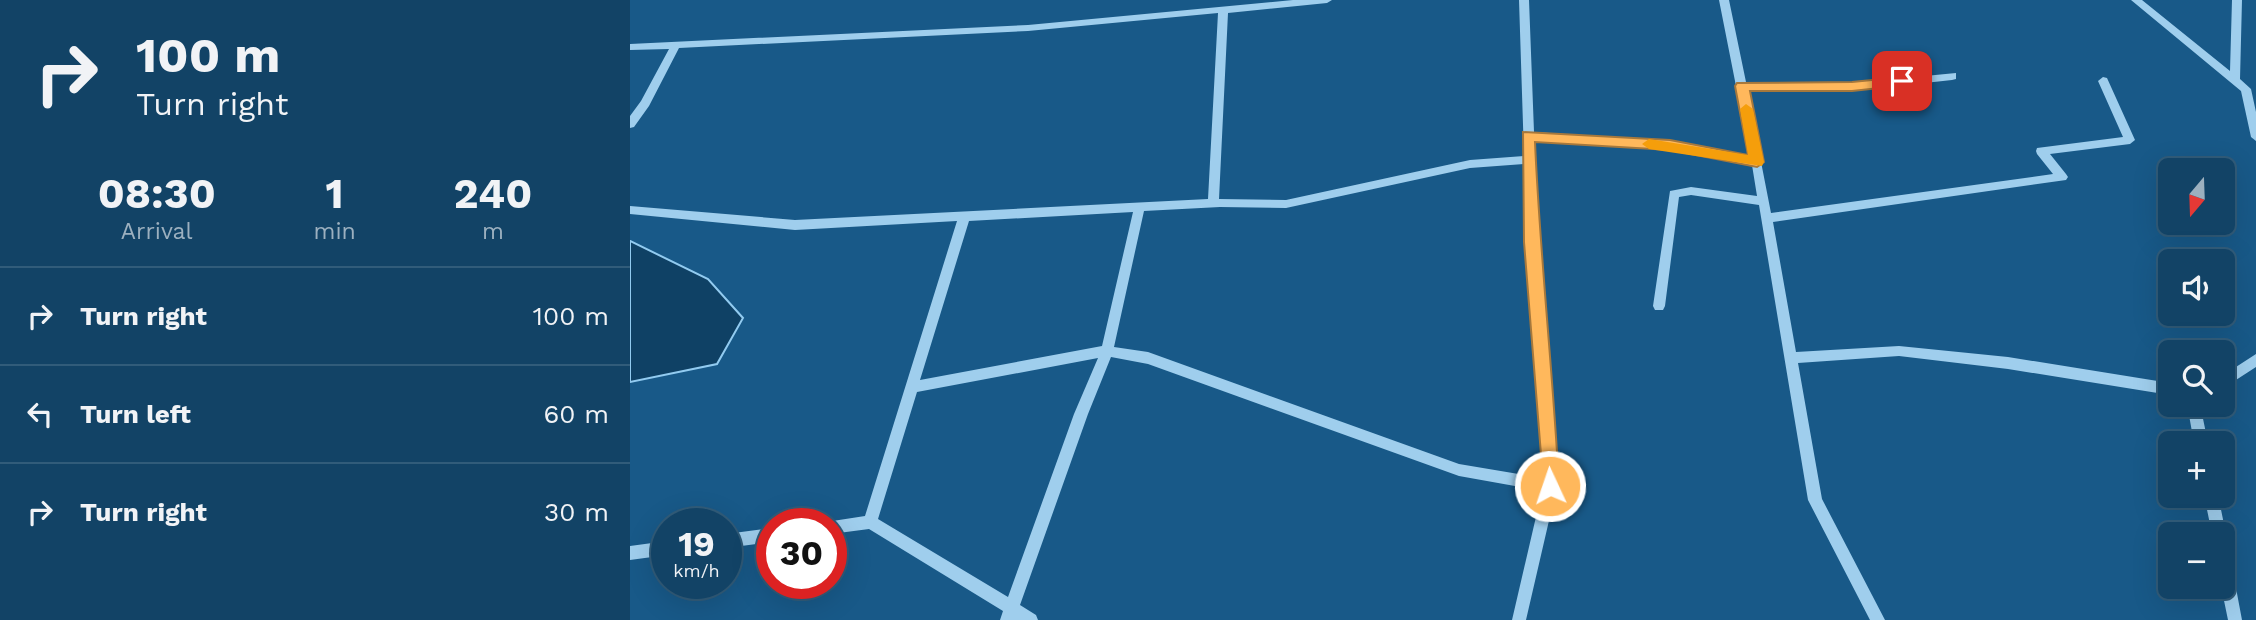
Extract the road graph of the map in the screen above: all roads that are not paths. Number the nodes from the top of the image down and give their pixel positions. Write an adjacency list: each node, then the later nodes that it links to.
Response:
1 (1327, 0): 6 (street)
2 (1524, 0): 14 (street)
3 (1724, 0): 12 (street)
4 (2136, 0): 10 (street)
5 (2237, 0): 10 (street)
6 (1223, 9): 7 (street); 19 (street)
7 (675, 46): 8 (street); 13 (street)
8 (630, 47)
9 (1952, 76): 12 (street)
10 (2235, 79): 15 (street)
11 (2103, 81): 23 (street)
12 (1742, 86): 17 (street)
13 (630, 124)
14 (1528, 136): 16 (street); 17 (street)
15 (2256, 137)
16 (1529, 160): 19 (street); 31 (street)
17 (1757, 162): 18 (street)
18 (1764, 201): 23 (street); 24 (street)
19 (1213, 203): 20 (street)
20 (1140, 206): 22 (street); 25 (street)
21 (630, 210): 22 (street)
22 (965, 215): 29 (street)
23 (1766, 218): 26 (street)
24 (1659, 306)
25 (1107, 351): 29 (street); 31 (street); 37 (street)
26 (1791, 358): 30 (street); 40 (street)
27 (2256, 360): 28 (street)
28 (2235, 374)
29 (913, 387): 32 (street)
30 (2158, 387)
31 (1550, 486): 39 (street)
32 (870, 522): 33 (street); 37 (street)
33 (847, 525)
34 (651, 552): 35 (street)
35 (632, 556)
36 (2231, 599): 41 (street)
37 (1009, 614): 38 (street)
38 (1031, 620)
39 (1519, 620)
40 (1878, 620)
41 (2235, 620)

